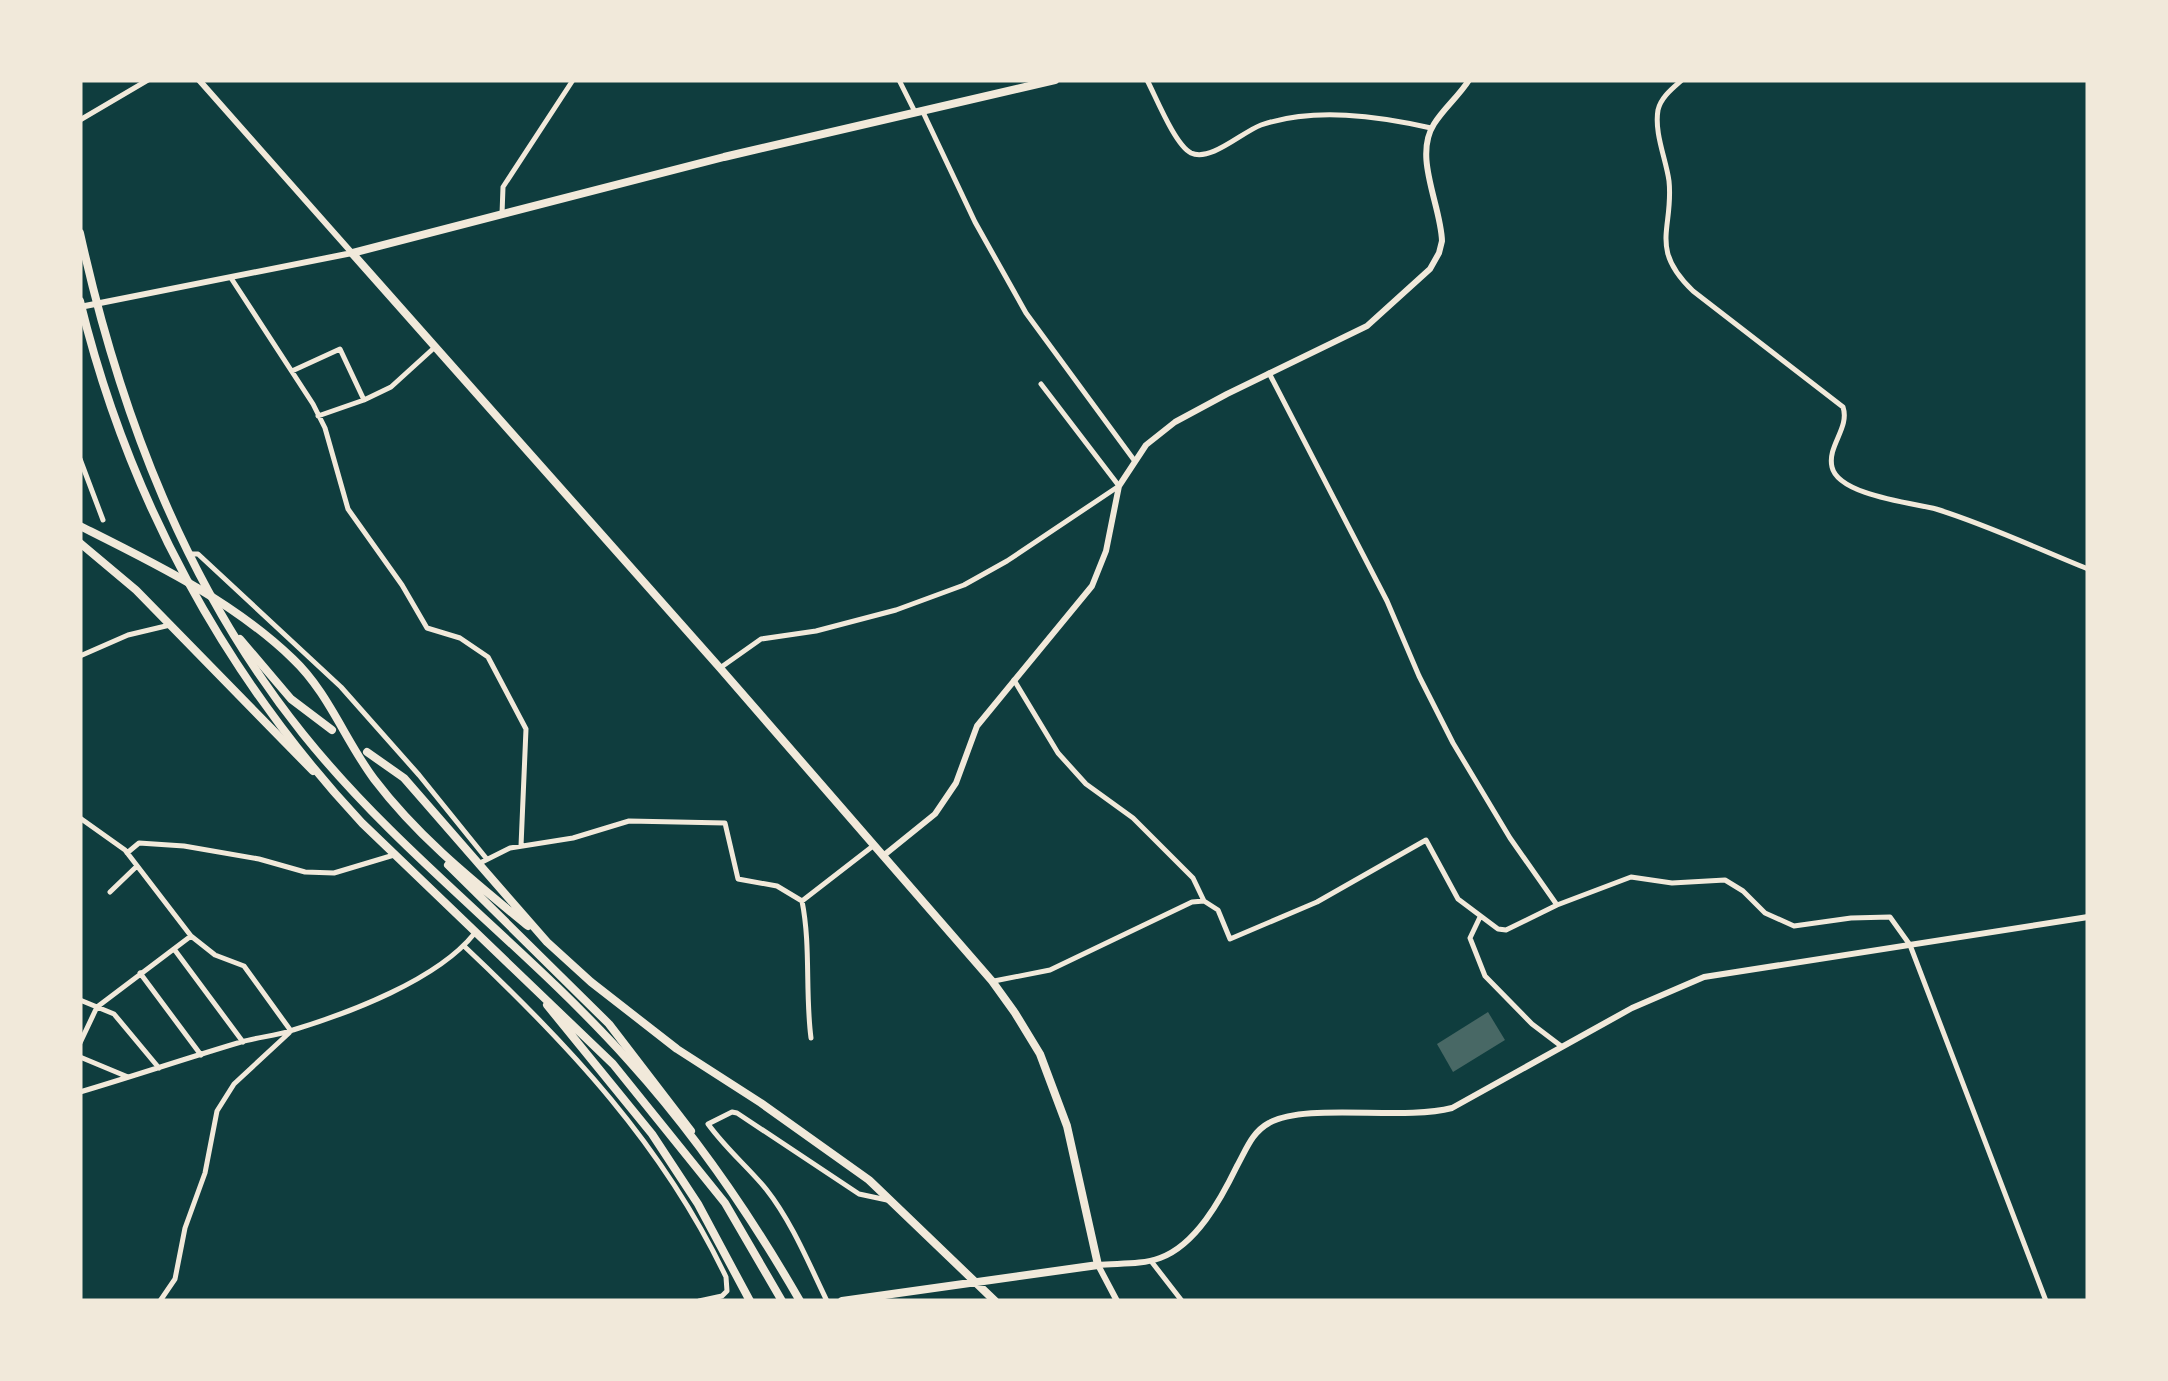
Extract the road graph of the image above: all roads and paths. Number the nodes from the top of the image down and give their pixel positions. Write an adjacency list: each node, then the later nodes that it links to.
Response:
1 (148, 80): 10 (street)
2 (199, 80): 14 (main road)
3 (572, 80): 12 (street)
4 (899, 80): 9 (street)
5 (1055, 80): 9 (main road)
6 (1147, 80): 11 (street)
7 (1469, 80): 11 (main road)
8 (1682, 80): 31 (street)
9 (918, 111): 12 (main road); 25 (street)
10 (80, 120)
11 (1431, 128): 20 (main road)
12 (502, 214): 14 (main road)
13 (80, 234): 16 (main road)
14 (352, 253): 15 (main road); 18 (main road)
15 (231, 277): 16 (main road); 19 (street)
16 (97, 303): 17 (main road); 30 (main road)
17 (80, 305): 39 (main road)
18 (435, 348): 22 (street); 35 (main road)
19 (292, 371): 22 (street); 23 (street)
20 (1269, 373): 25 (main road); 53 (street)
21 (1040, 384): 26 (street)
22 (364, 400): 23 (street)
23 (318, 416): 41 (street)
24 (80, 459): 27 (street)
25 (1134, 460): 26 (main road)
26 (1119, 486): 35 (street); 36 (main road)
27 (102, 520)
28 (80, 526): 44 (main road)
29 (80, 543): 32 (main road)
30 (188, 554): 33 (main road); 47 (street)
31 (2088, 569)
32 (170, 625): 34 (street); 39 (main road)
33 (234, 632): 37 (main road); 77 (main road)
34 (80, 656)
35 (720, 668): 42 (main road)
36 (1014, 680): 46 (main road); 52 (street)
37 (332, 730)
38 (367, 752): 48 (main road)
39 (327, 786): 45 (main road)
40 (80, 818): 43 (street)
41 (522, 846): 47 (street); 51 (street)
42 (872, 846): 46 (main road); 51 (street)
43 (127, 853): 45 (street); 49 (street)
44 (440, 854): 58 (main road); 77 (main road)
45 (394, 856): 56 (main road)
46 (882, 857): 64 (main road)
47 (486, 858): 48 (street)
48 (478, 865): 58 (main road)
49 (137, 866): 50 (street); 57 (street)
50 (110, 892)
51 (802, 900): 68 (street)
52 (1204, 900): 54 (street); 64 (street)
53 (1557, 905): 54 (street); 59 (street)
54 (1480, 916): 71 (street)
55 (2088, 917): 59 (main road)
56 (474, 934): 60 (street); 63 (main road)
57 (191, 936): 61 (street); 67 (street)
58 (548, 942): 78 (main road)
59 (1910, 945): 71 (main road); 92 (street)
60 (464, 946): 67 (street); 85 (street)
61 (174, 949): 62 (street); 70 (street)
62 (140, 973): 66 (street); 72 (street)
63 (528, 980): 82 (main road); 86 (main road)
64 (992, 981): 80 (main road)
65 (80, 1000): 66 (street)
66 (97, 1007): 69 (street); 74 (street)
67 (291, 1031): 70 (street); 84 (street)
68 (811, 1038)
69 (80, 1042)
70 (243, 1042): 72 (street)
71 (1564, 1047): 79 (main road)
72 (201, 1056): 74 (street)
73 (80, 1057): 75 (street)
74 (160, 1069): 75 (street)
75 (129, 1078): 76 (street)
76 (80, 1092)
77 (708, 1154): 83 (main road)
78 (895, 1201): 81 (main road); 87 (street)
79 (1150, 1261): 80 (main road); 91 (street)
80 (1098, 1265): 81 (main road); 90 (main road)
81 (974, 1281): 88 (main road); 89 (main road)
82 (781, 1298)
83 (798, 1298)
84 (160, 1301)
85 (699, 1301)
86 (750, 1301)
87 (827, 1301)
88 (842, 1301)
89 (995, 1301)
90 (1116, 1301)
91 (1182, 1301)
92 (2046, 1301)

